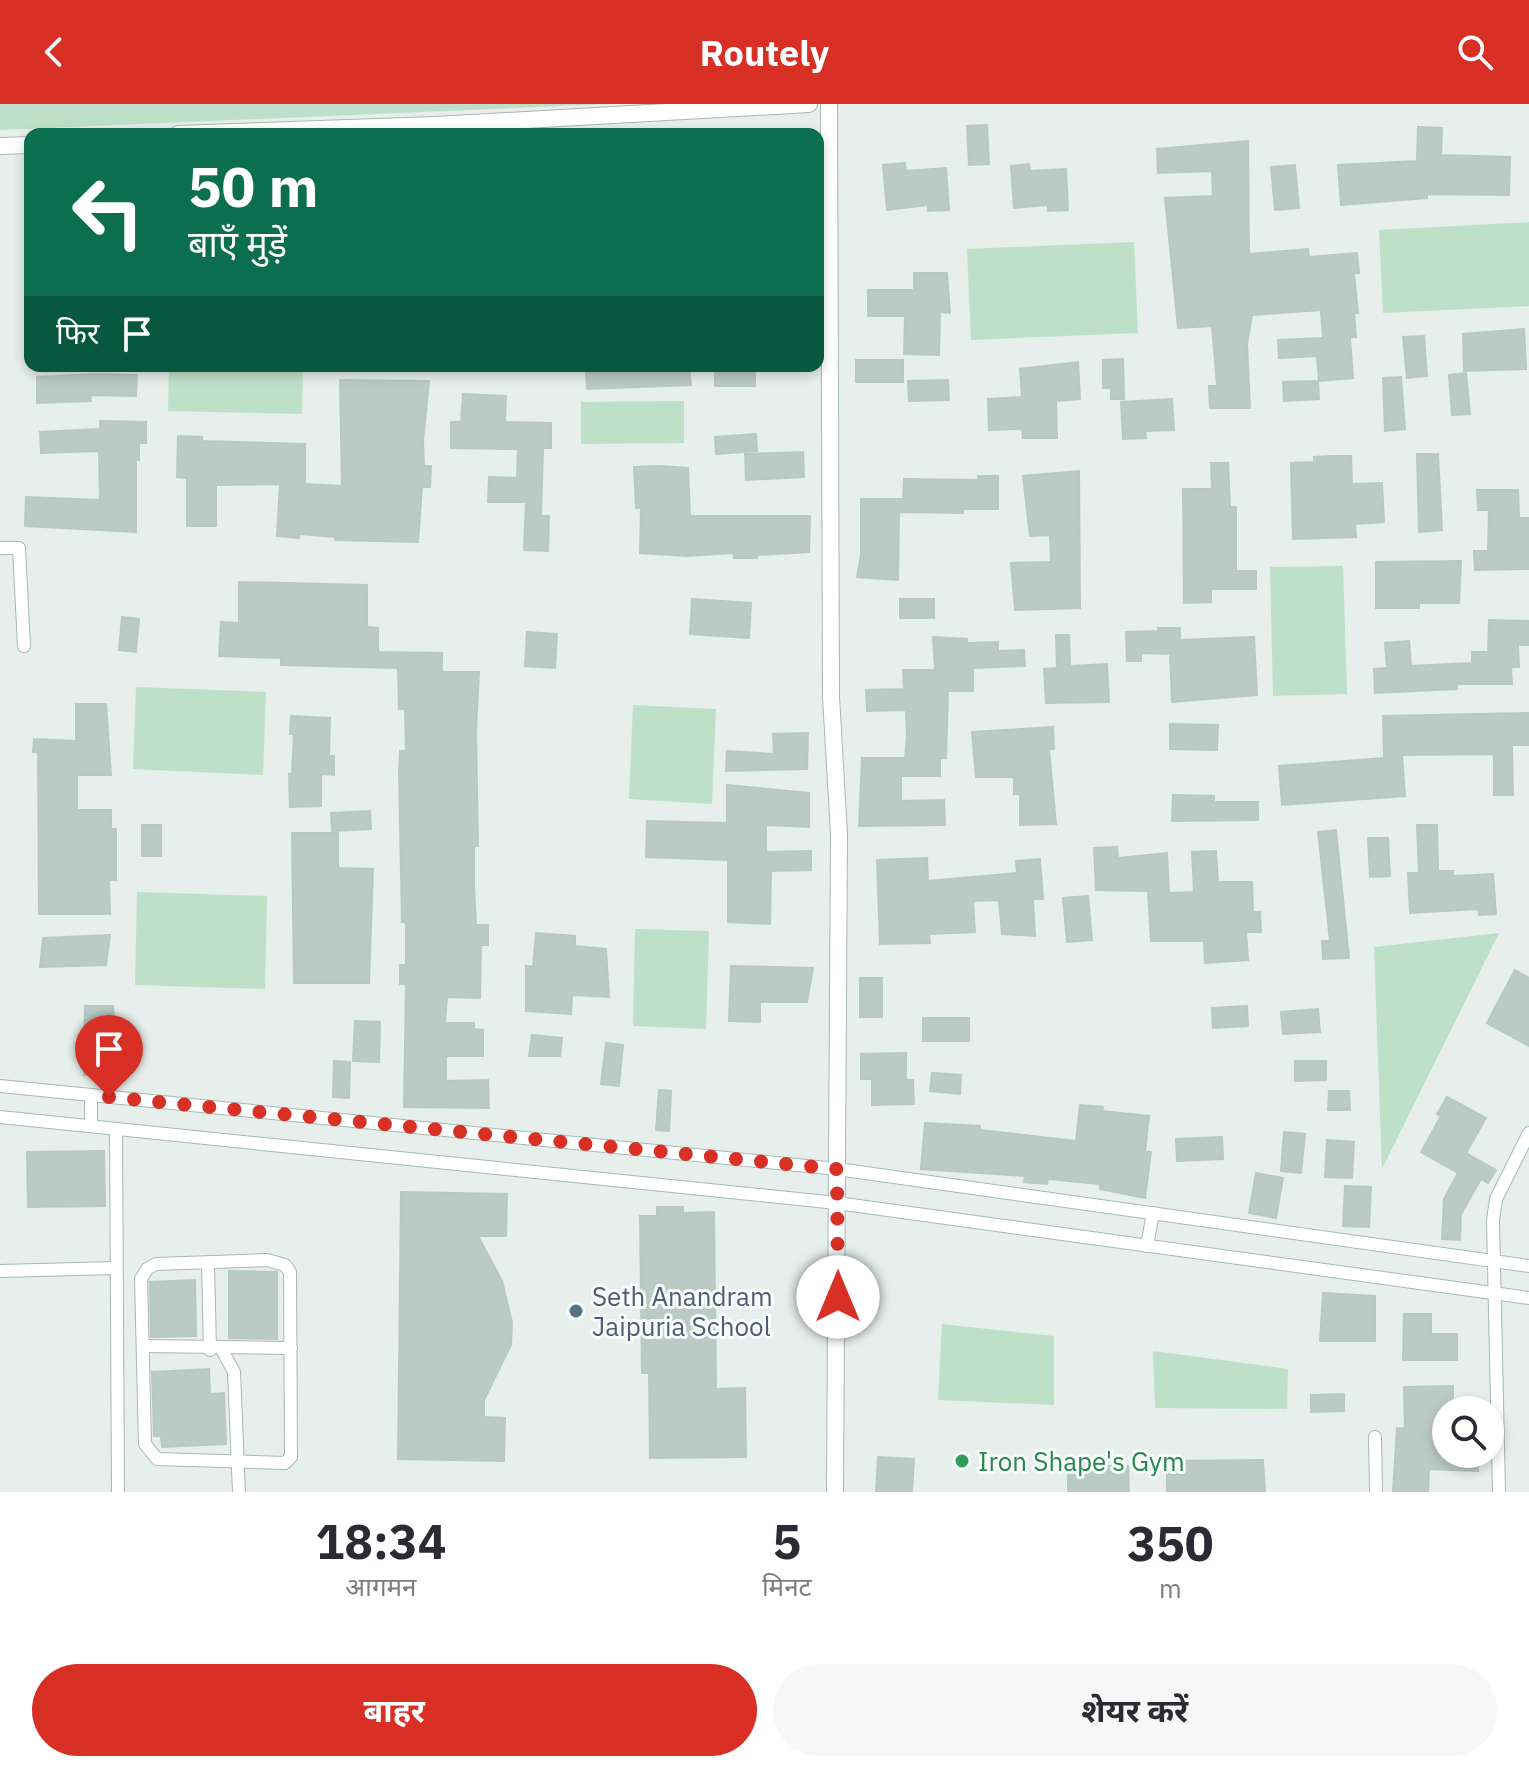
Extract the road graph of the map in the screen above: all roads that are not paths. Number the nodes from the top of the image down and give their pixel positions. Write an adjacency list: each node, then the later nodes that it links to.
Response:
1 (809, 104): 3 (street)
2 (829, 104): 14 (street)
3 (349, 128)
4 (24, 145): 5 (street)
5 (0, 146)
6 (0, 548): 7 (street)
7 (24, 646)
8 (0, 1086): 9 (street)
9 (91, 1095): 11 (street); 14 (street)
10 (0, 1117): 11 (street)
11 (91, 1126): 12 (street)
12 (116, 1129): 15 (street); 21 (street)
13 (1529, 1133): 18 (street)
14 (837, 1169): 15 (street); 16 (street)
15 (837, 1203): 17 (street); 32 (street)
16 (1153, 1213): 17 (street); 18 (street)
17 (1147, 1246): 23 (street)
18 (1495, 1261): 20 (street); 23 (street)
19 (208, 1263): 25 (street); 26 (street); 27 (street)
20 (1529, 1266)
21 (116, 1268): 22 (street); 30 (street)
22 (0, 1271)
23 (1497, 1294): 24 (street); 34 (street)
24 (1529, 1298)
25 (145, 1346): 27 (street); 29 (street)
26 (291, 1348): 27 (street); 29 (street)
27 (216, 1350): 29 (street)
28 (1375, 1437): 33 (street)
29 (237, 1460): 31 (street)
30 (118, 1492)
31 (239, 1492)
32 (835, 1492)
33 (1376, 1492)
34 (1499, 1492)

